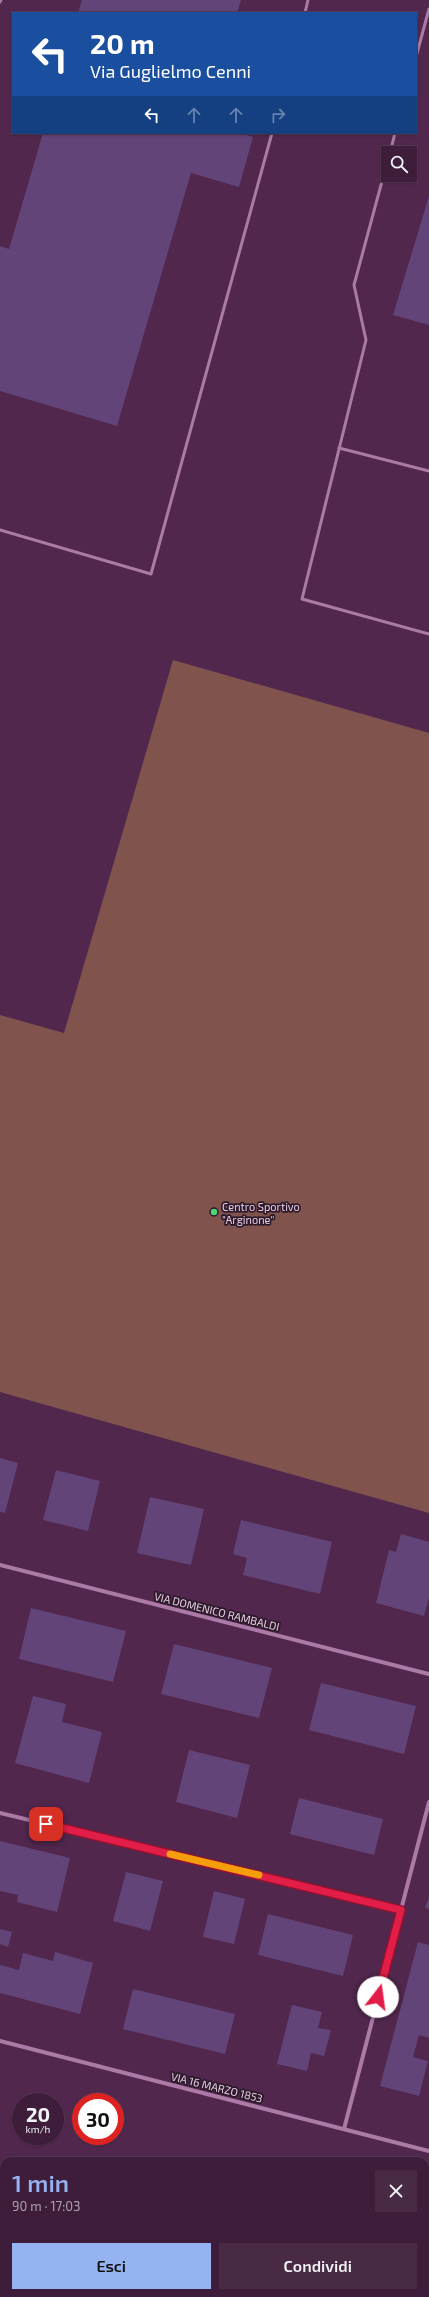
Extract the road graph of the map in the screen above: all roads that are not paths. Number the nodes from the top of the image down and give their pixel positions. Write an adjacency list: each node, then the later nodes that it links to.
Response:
1 (308, 0): 3 (lane)
2 (429, 10): 4 (lane)
3 (305, 12)
4 (417, 53)
5 (272, 134): 11 (lane)
6 (395, 134): 7 (lane)
7 (392, 146)
8 (382, 182): 9 (lane)
9 (339, 448): 10 (lane); 12 (lane)
10 (429, 471)
11 (0, 530)
12 (429, 634)
13 (0, 1565): 14 (street, VIA DOMENICO RAMBALDI)
14 (429, 1674)
15 (429, 1802): 17 (street)
16 (0, 1813): 17 (street)
17 (401, 1910): 19 (street)
18 (0, 2041): 19 (street, VIA 16 MARZO 1853)
19 (344, 2129): 20 (street, VIA 16 MARZO 1853)
20 (429, 2151)

